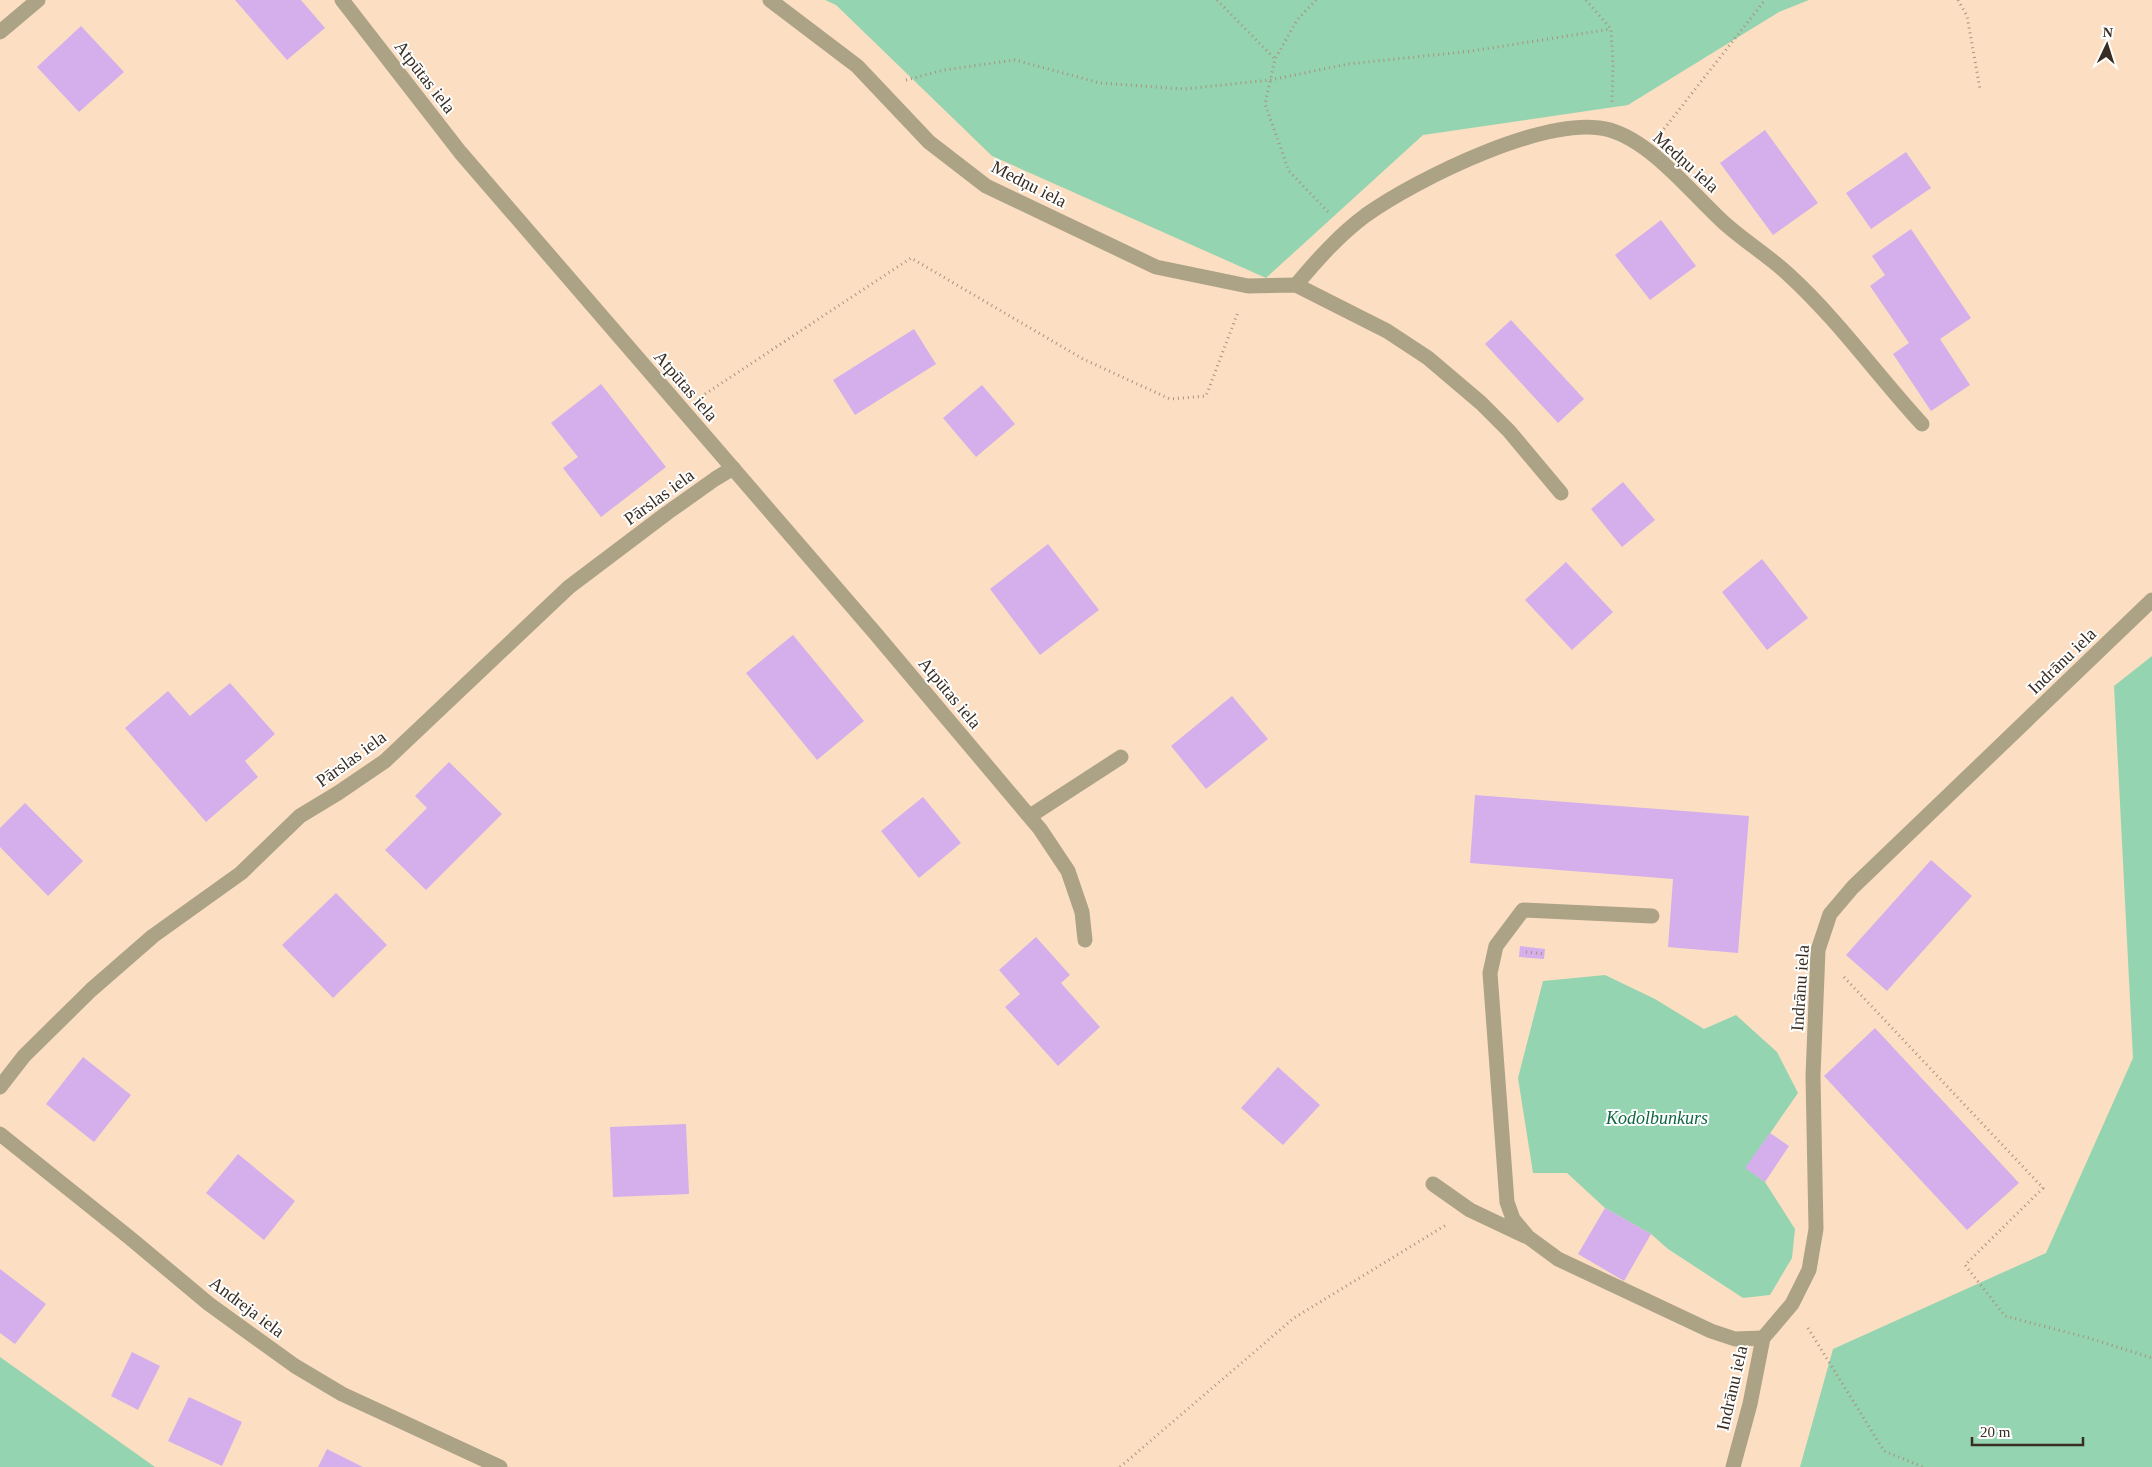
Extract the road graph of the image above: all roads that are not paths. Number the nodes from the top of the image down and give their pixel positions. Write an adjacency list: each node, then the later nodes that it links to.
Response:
1 (38, 0): 4 (street)
2 (342, 0): 7 (street, Atpūtas iela)
3 (770, 0): 5 (street, Medņu iela)
4 (0, 32)
5 (1296, 285): 6 (street, Medņu iela); 8 (street, Medņu iela)
6 (1922, 424)
7 (733, 468): 11 (street, Atpūtas iela); 14 (street, Pārslas iela)
8 (1561, 493)
9 (2152, 600): 18 (street, Indrānu iela)
10 (1121, 757): 11 (street)
11 (1030, 816): 13 (street, Atpūtas iela)
12 (1652, 916): 17 (street)
13 (1085, 940)
14 (0, 1087)
15 (0, 1134): 19 (street, Andreja iela)
16 (1432, 1184): 17 (street)
17 (1528, 1237): 18 (street)
18 (1763, 1338): 20 (street, Indrānu iela)
19 (500, 1467)
20 (1733, 1467)

